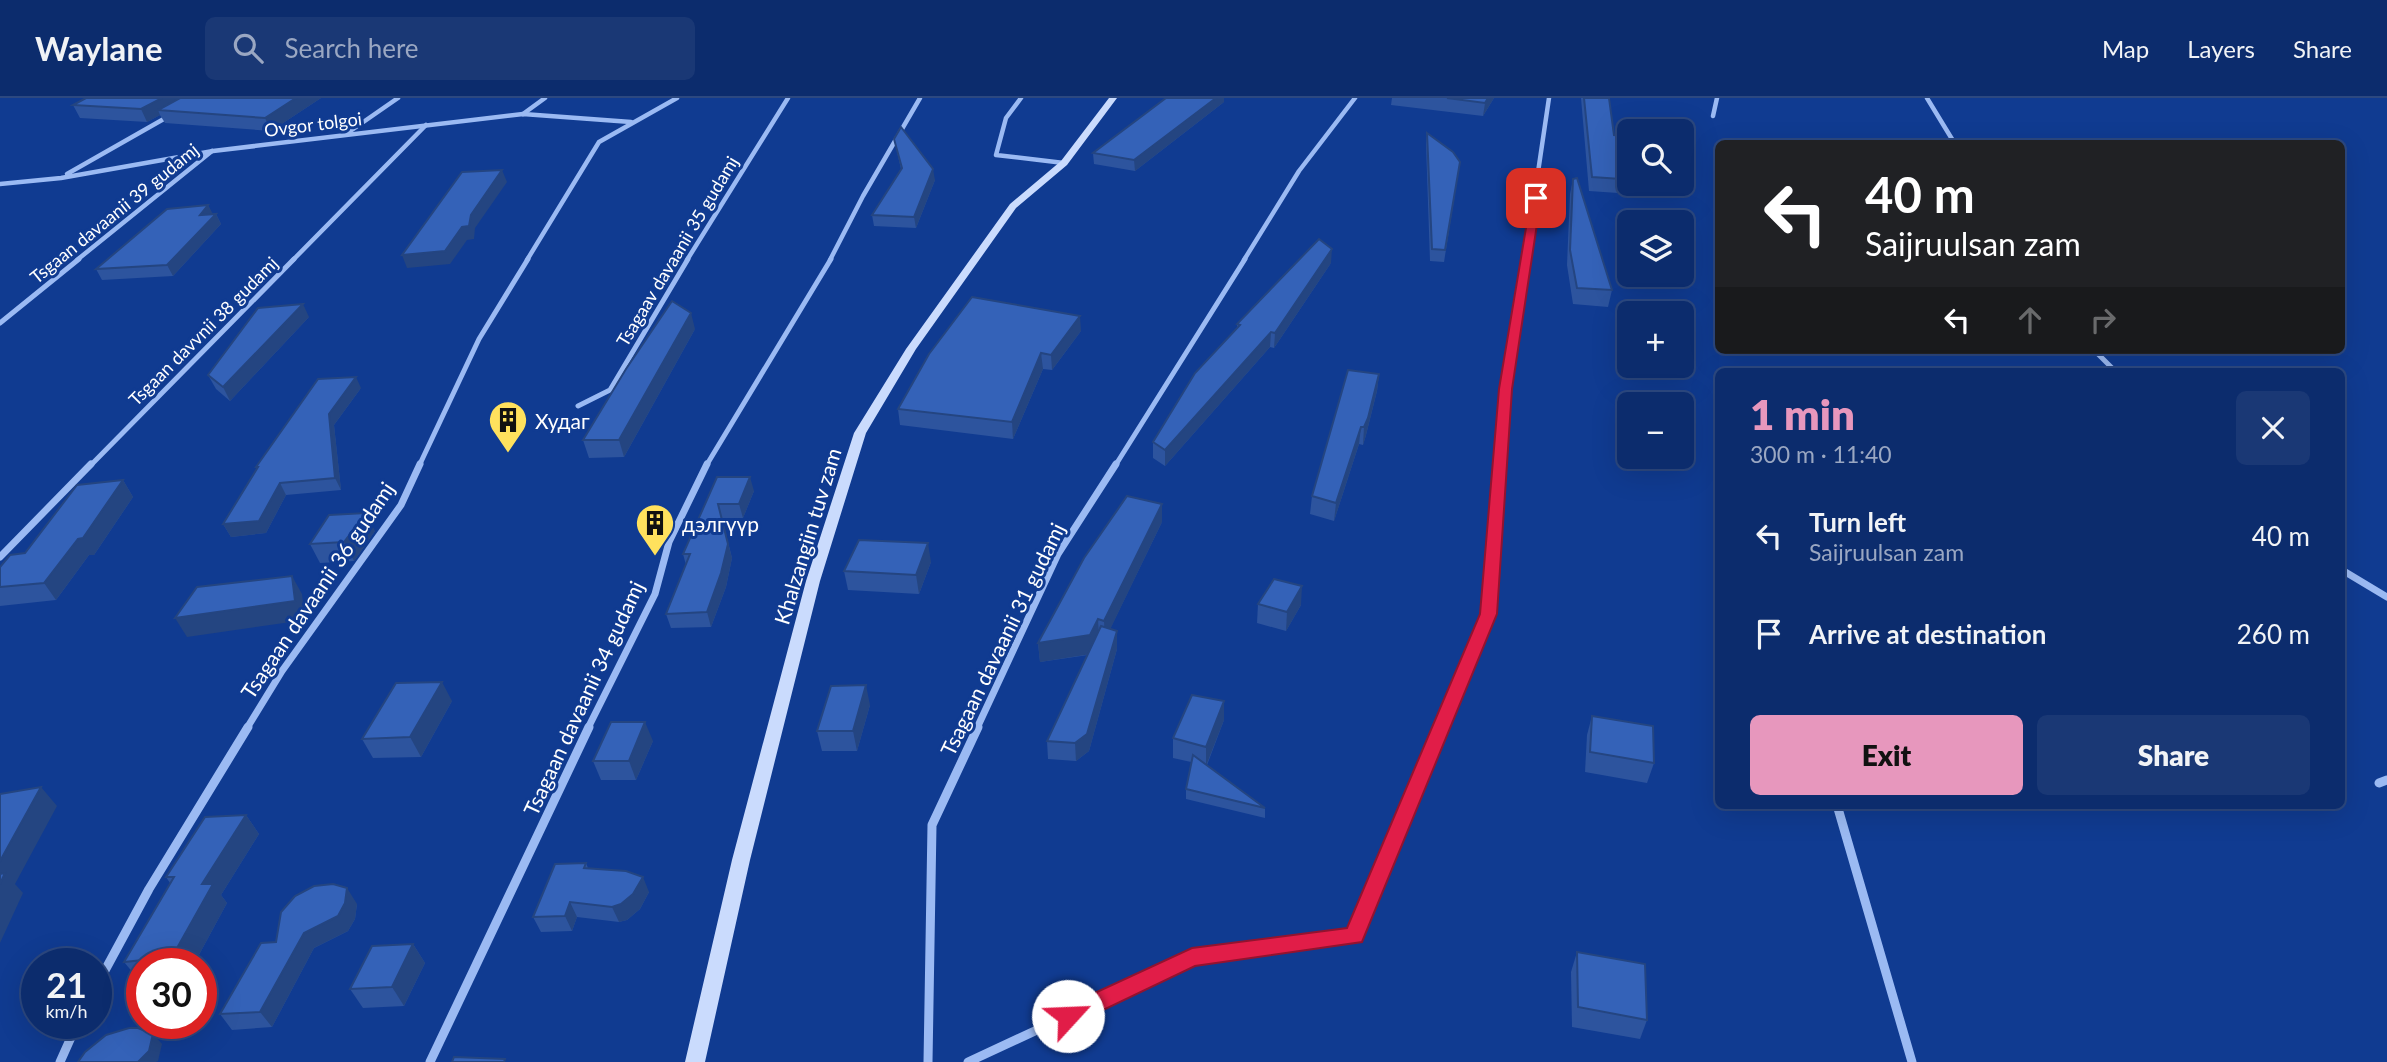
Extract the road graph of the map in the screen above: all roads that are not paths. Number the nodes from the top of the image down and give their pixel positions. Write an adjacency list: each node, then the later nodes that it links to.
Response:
1 (398, 98): 17 (street)
2 (545, 98): 13 (street)
3 (677, 98): 15 (street, Tsagaan davaanii 36 gudamj)
4 (788, 98): 26 (street, Tsagaav davaanii 35 gudamj)
5 (920, 98): 34 (street, Tsagaan davaanii 34 gudamj)
6 (1021, 98): 20 (street)
7 (1113, 98): 20 (street, Khalzangiin tuv zam)
8 (1355, 98): 36 (street, Tsagaan davaanii 31 gudamj)
9 (1549, 98): 37 (street)
10 (1717, 98): 14 (street)
11 (1927, 98): 18 (street)
12 (178, 111): 21 (street)
13 (523, 114): 15 (street, Ovgor tolgoi); 16 (street, Ovgor tolgoi)
14 (1713, 116)
15 (631, 122): 31 (street, Tsagaan davaanii 36 gudamj)
16 (426, 125): 17 (street, Ovgor tolgoi); 27 (street, Tsgaan davvnii 38 gudamj)
17 (345, 134): 19 (street, Ovgor tolgoi)
18 (1953, 140)
19 (213, 151): 21 (street, Ovgor tolgoi); 23 (street, Tsgaan davaanii 39 gudamj)
20 (1064, 163): 35 (street, Khalzangiin tuv zam)
21 (61, 178): 22 (street, Ovgor tolgoi)
22 (0, 184)
23 (0, 323)
24 (2098, 354): 25 (street)
25 (2112, 368)
26 (578, 406)
27 (0, 557)
28 (2345, 572): 29 (street)
29 (2387, 597)
30 (1838, 809): 38 (street)
31 (112, 957)
32 (70, 1039): 33 (street)
33 (60, 1062)
34 (430, 1062)
35 (695, 1062)
36 (928, 1062)
37 (968, 1062)
38 (1912, 1062)

